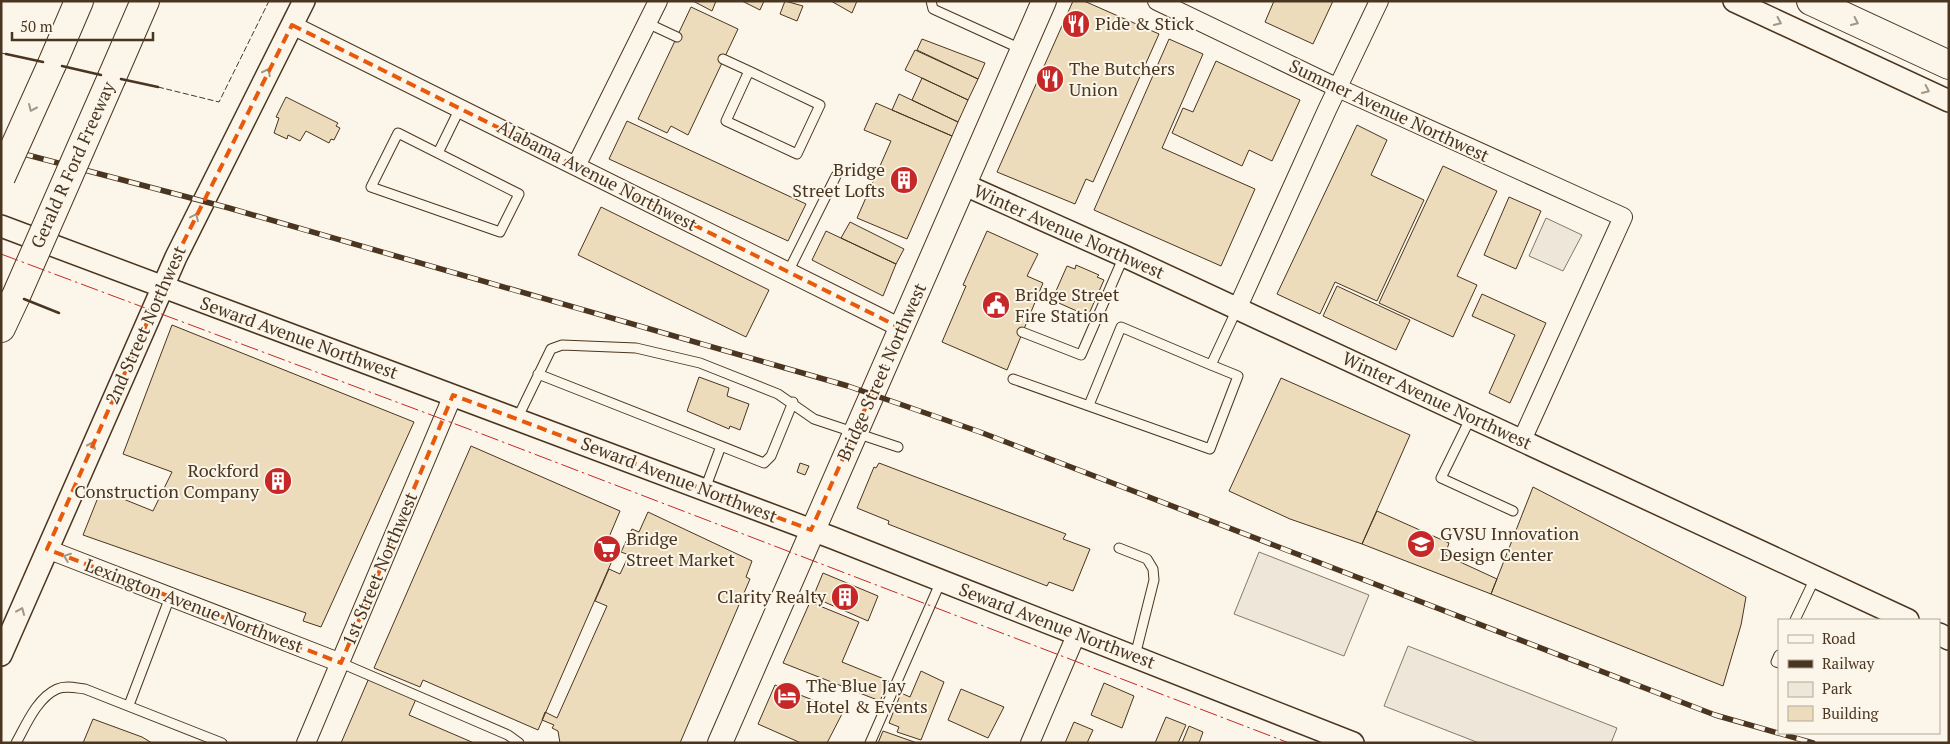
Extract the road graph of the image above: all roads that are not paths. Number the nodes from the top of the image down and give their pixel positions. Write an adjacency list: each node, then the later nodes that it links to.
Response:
1 (79, 1): 24 (highway, one-way to 24, bridge)
2 (145, 1): 31 (highway, Gerald R Ford Freeway, bridge)
3 (304, 1): 12 (street, 2nd Street Northwest)
4 (658, 1): 11 (street)
5 (931, 1): 14 (lane)
6 (1156, 1): 18 (street, Summer Avenue Northwest)
7 (1379, 1): 18 (street)
8 (1734, 1): 19 (street, one-way to 19)
9 (1811, 1): 16 (highway, one-way to 16)
10 (1038, 3): 14 (main road, Bridge Street Northwest)
11 (647, 23): 13 (lane); 22 (street)
12 (292, 24): 20 (street, Alabama Avenue Northwest); 29 (street, 2nd Street Northwest, one-way to 12)
13 (677, 37)
14 (1023, 49): 25 (main road, Bridge Street Northwest)
15 (723, 59): 17 (lane)
16 (1949, 65)
17 (749, 71): 17 (lane)
18 (1338, 88): 30 (street); 43 (street, Summer Avenue Northwest)
19 (1949, 101)
20 (460, 108): 21 (lane); 22 (street, Alabama Avenue Northwest)
21 (438, 153): 21 (lane)
22 (576, 166): 28 (street, Alabama Avenue Northwest)
23 (836, 176): 28 (lane)
24 (1, 177)
25 (965, 185): 27 (street, Winter Avenue Northwest); 32 (main road, Bridge Street Northwest)
26 (1, 226): 29 (street, Seward Avenue Northwest)
27 (1124, 256): 30 (street, Winter Avenue Northwest); 33 (lane)
28 (788, 272): 32 (street, Alabama Avenue Northwest)
29 (162, 286): 37 (street, Seward Avenue Northwest); 50 (street, 2nd Street Northwest, one-way to 29)
30 (1237, 309): 34 (lane); 40 (street, Winter Avenue Northwest)
31 (1, 328)
32 (901, 328): 42 (main road, Bridge Street Northwest)
33 (1022, 332)
34 (1211, 365): 39 (lane); 39 (lane)
35 (538, 374): 38 (lane); 41 (lane); 44 (lane)
36 (1013, 379): 39 (lane)
37 (453, 395): 41 (street, Seward Avenue Northwest); 59 (street, 1st Street Northwest)
38 (793, 402): 42 (lane); 44 (lane)
39 (1089, 406)
40 (1471, 416): 43 (street, Winter Avenue Northwest); 47 (lane)
41 (517, 419): 46 (street, Seward Avenue Northwest)
42 (855, 432): 45 (lane); 48 (main road, Bridge Street Northwest)
43 (1522, 440): 51 (street, Winter Avenue Northwest)
44 (721, 446): 46 (lane)
45 (898, 447)
46 (705, 490): 48 (street, Seward Avenue Northwest)
47 (1513, 511)
48 (811, 530): 52 (street, Seward Avenue Northwest); 66 (main road, Bridge Street Northwest)
49 (1119, 548): 58 (lane)
50 (47, 549): 53 (street, Lexington Avenue Northwest, one-way to 50); 57 (street, 2nd Street Northwest, one-way to 50)
51 (1816, 577): 54 (lane); 55 (street, Winter Avenue Northwest)
52 (941, 580): 56 (street, Seward Avenue Northwest); 67 (lane)
53 (170, 597): 59 (street, Lexington Avenue Northwest); 60 (lane)
54 (1795, 619)
55 (1906, 619)
56 (1077, 633): 58 (street, Seward Avenue Northwest); 68 (street)
57 (1, 655)
58 (1135, 657): 61 (street, Seward Avenue Northwest)
59 (341, 663): 64 (street, 1st Street Northwest); 65 (lane)
60 (129, 705): 62 (lane); 63 (lane)
61 (1340, 740)
62 (16, 743)
63 (222, 743)
64 (306, 743)
65 (518, 743)
66 (720, 743)
67 (870, 743)
68 (1030, 743)

